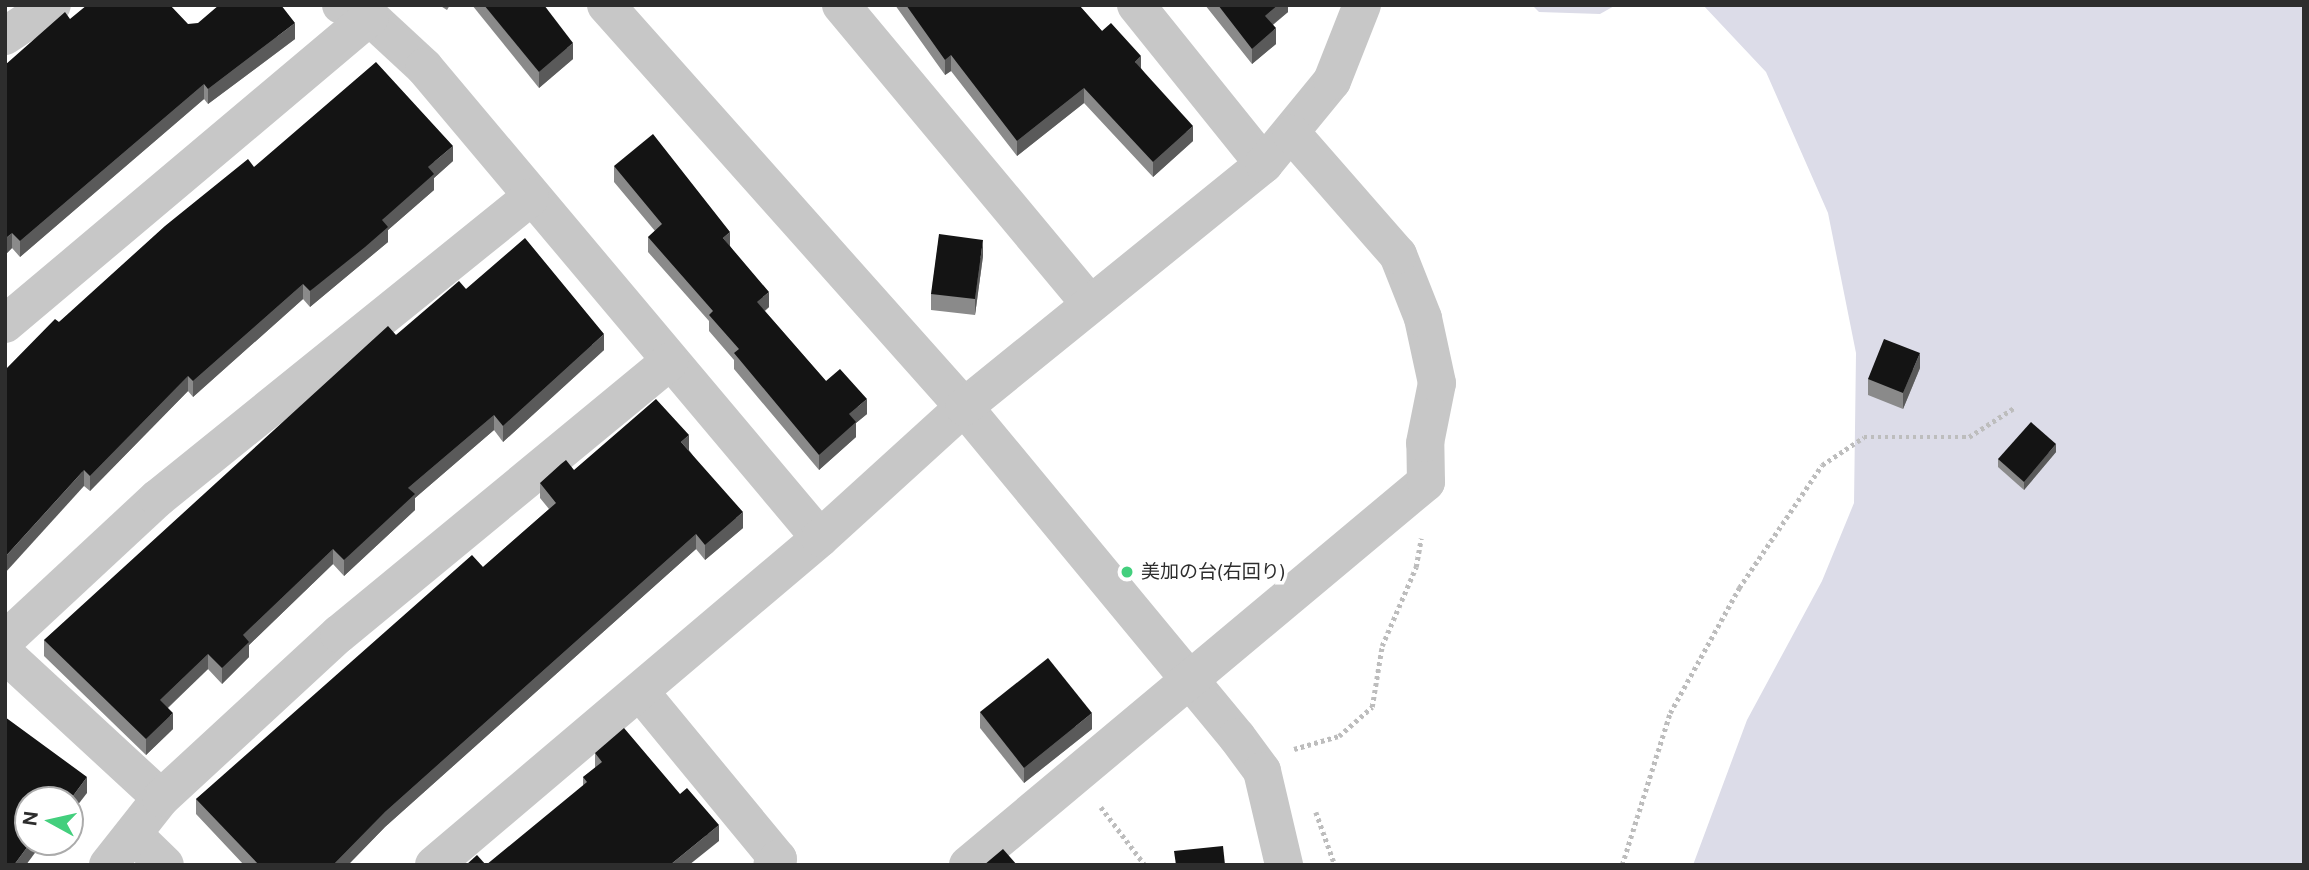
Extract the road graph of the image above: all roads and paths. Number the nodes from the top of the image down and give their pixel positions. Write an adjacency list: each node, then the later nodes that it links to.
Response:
1 (52, 5): 7 (street)
2 (606, 5): 14 (street)
3 (841, 5): 11 (street)
4 (1136, 5): 9 (street)
5 (1362, 5): 8 (street)
6 (356, 11): 10 (street); 12 (street)
7 (5, 36)
8 (1292, 135): 9 (street); 16 (street)
9 (1264, 164): 11 (street)
10 (530, 198): 13 (street); 18 (street)
11 (1090, 304): 14 (street)
12 (5, 324)
13 (669, 362): 17 (street); 22 (street)
14 (964, 407): 17 (street); 21 (street)
15 (2014, 408): 34 (path)
16 (1426, 482): 21 (path); 30 (street)
17 (820, 538): 20 (street)
18 (5, 640)
19 (5, 654): 22 (street)
20 (641, 693): 28 (street); 29 (street)
21 (1262, 771): 32 (street)
22 (161, 797): 24 (street)
23 (1312, 802): 33 (path)
24 (134, 835): 26 (street); 27 (street)
25 (1136, 845): 31 (path)
26 (108, 865)
27 (165, 865)
28 (433, 865)
29 (772, 865)
30 (968, 865)
31 (1145, 865)
32 (1284, 865)
33 (1335, 865)
34 (1622, 865)

